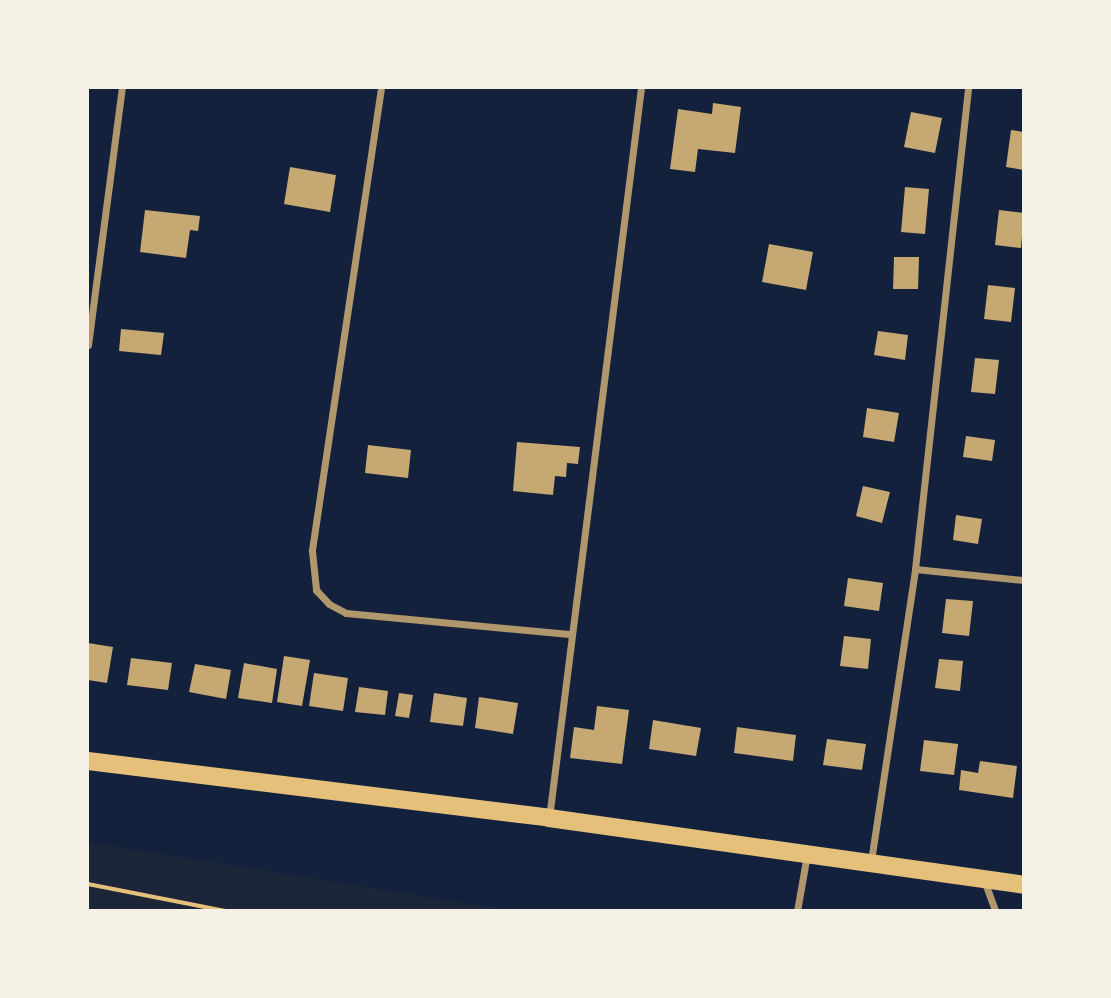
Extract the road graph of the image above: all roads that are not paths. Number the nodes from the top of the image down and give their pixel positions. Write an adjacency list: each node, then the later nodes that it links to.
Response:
1 (122, 88): 5 (street)
2 (381, 88): 8 (street)
3 (641, 88): 8 (street)
4 (968, 88): 6 (street)
5 (88, 345)
6 (915, 569): 7 (street); 12 (street)
7 (1024, 580)
8 (569, 634): 10 (street)
9 (88, 761): 10 (main road)
10 (548, 818): 11 (main road)
11 (807, 853): 12 (main road); 15 (street)
12 (871, 862): 13 (main road)
13 (983, 879): 14 (main road); 16 (street)
14 (1024, 885)
15 (797, 911)
16 (995, 911)

